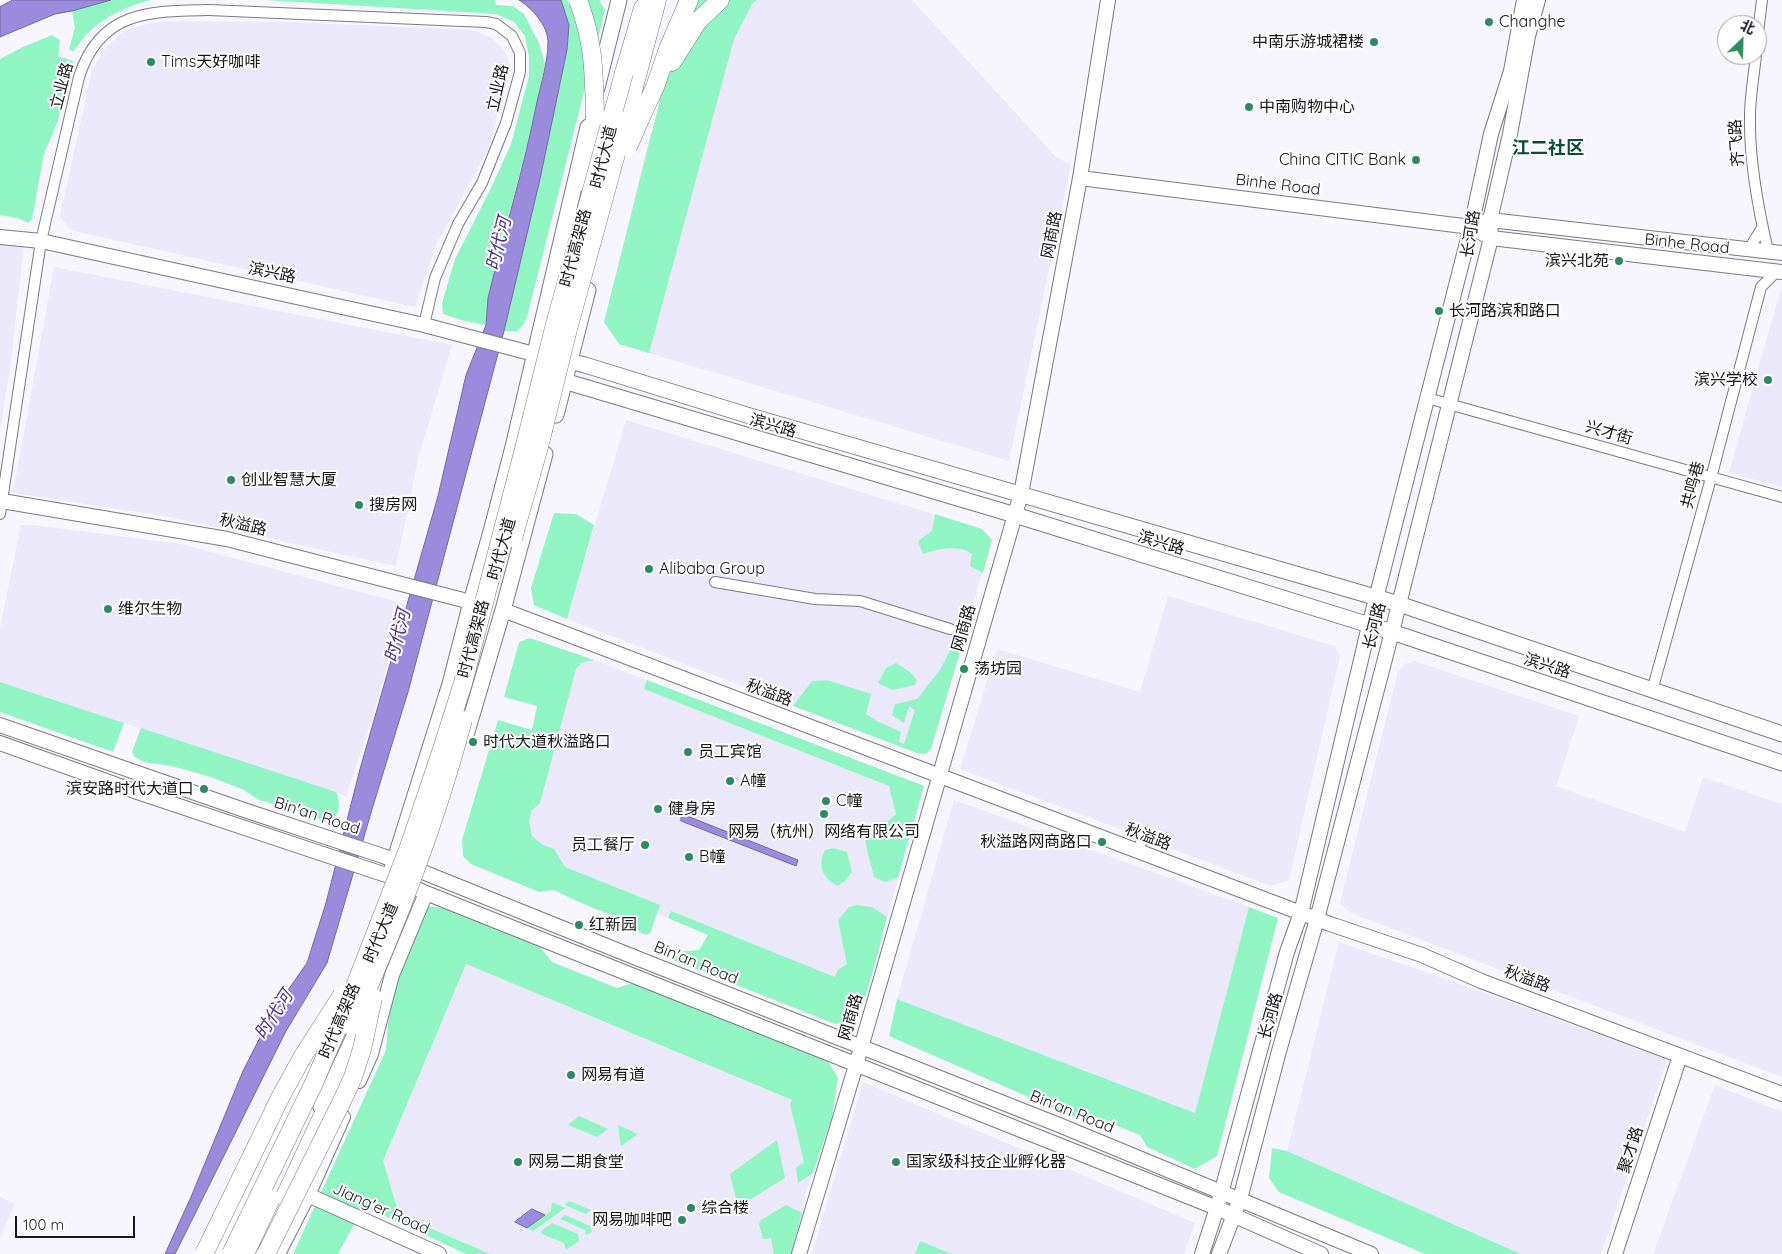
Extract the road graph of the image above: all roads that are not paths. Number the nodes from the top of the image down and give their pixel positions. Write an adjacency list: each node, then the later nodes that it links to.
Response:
1 (578, 0): 28 (highway, bridge)
2 (619, 0): 32 (main road, 时代大道)
3 (636, 0): 15 (highway)
4 (644, 0): 15 (highway, 时代高架路)
5 (657, 0): 21 (highway, 时代高架路, bridge)
6 (662, 0): 33 (main road, 时代大道)
7 (689, 0): 16 (highway)
8 (720, 0): 16 (highway)
9 (1108, 0): 17 (main road, 网商路)
10 (1524, 0): 19 (main road, 长河路)
11 (1538, 0): 18 (main road, 长河路)
12 (1762, 0): 13 (street)
13 (1760, 15)
14 (1755, 65): 20 (street, 齐飞路)
15 (624, 73): 28 (highway, 时代高架路, bridge)
16 (655, 87): 21 (highway, bridge)
17 (1080, 178): 19 (main road, Binhe Road); 38 (main road, 网商路)
18 (1490, 220): 19 (main road, Binhe Road); 23 (main road, 长河路); 25 (main road, Binhe Road)
19 (1471, 227): 23 (main road, Binhe Road); 35 (main road, 长河路)
20 (1762, 228): 25 (street); 26 (street, 齐飞路)
21 (596, 229): 64 (highway, 时代高架路, bridge)
22 (0, 237): 24 (main road, 滨兴路)
23 (1491, 238): 27 (main road, Binhe Road); 36 (main road, 长河路)
24 (42, 241): 31 (main road, 滨兴路); 31 (street, 立业路); 40 (street, 立业路)
25 (1749, 249): 26 (main road, Binhe Road)
26 (1775, 252)
27 (1749, 268): 29 (main road, Binhe Road); 30 (street)
28 (570, 269): 64 (highway, 时代高架路, bridge)
29 (1779, 271): 30 (street)
30 (1761, 287): 37 (street, 共鸣巷)
31 (424, 325): 32 (main road, 滨兴路)
32 (534, 354): 33 (main road, 滨兴路); 34 (main road, 滨兴路); 44 (main road, 时代大道)
33 (569, 361): 34 (main road, 时代大道); 38 (main road, 滨兴路)
34 (564, 381): 41 (main road, 滨兴路); 46 (main road, 时代大道)
35 (1427, 398): 36 (street, 兴才街); 43 (main road, 长河路)
36 (1448, 403): 37 (street, 兴才街); 45 (main road, 长河路)
37 (1711, 478): 39 (street, 兴才街); 50 (street, 共鸣巷)
38 (1021, 494): 41 (main road, 网商路); 43 (main road, 滨兴路)
39 (1782, 498)
40 (1, 507): 44 (main road, 秋溢路)
41 (1015, 515): 47 (main road, 滨兴路); 55 (main road, 网商路)
42 (715, 582): 48 (street)
43 (1377, 598): 45 (main road, 滨兴路); 47 (main road, 长河路)
44 (471, 602): 58 (main road, 时代大道)
45 (1399, 604): 49 (main road, 长河路); 50 (main road, 滨兴路)
46 (503, 610): 55 (main road, 秋溢路); 59 (main road, 时代大道)
47 (1369, 626): 49 (main road, 滨兴路); 62 (main road, 长河路)
48 (950, 629)
49 (1392, 632): 54 (main road, 滨兴路); 63 (main road, 长河路)
50 (1652, 691): 52 (main road, 滨兴路)
51 (0, 725): 58 (main road, Bin'an Road)
52 (1782, 734)
53 (0, 743): 60 (main road, Bin'an Road)
54 (1782, 764)
55 (939, 777): 57 (main road, 秋溢路); 68 (main road, 网商路)
56 (1145, 832): 57 (street)
57 (1138, 852): 62 (main road, 秋溢路)
58 (394, 861): 59 (main road, Bin'an Road); 60 (main road, 时代大道)
59 (423, 873): 61 (main road, 时代大道); 68 (main road, Bin'an Road)
60 (389, 876): 61 (main road, Bin'an Road); 67 (main road, 时代大道)
61 (422, 891): 65 (main road); 66 (main road, 时代大道); 71 (main road, Bin'an Road)
62 (1301, 913): 63 (main road, 秋溢路); 75 (main road, 长河路)
63 (1317, 919): 70 (main road, 秋溢路); 77 (main road, 长河路)
64 (383, 935): 80 (highway, bridge); 83 (highway, 时代高架路, bridge); 84 (highway, 时代高架路, bridge); 87 (highway, bridge)
65 (389, 986): 66 (main road); 76 (main road)
66 (358, 1027): 69 (main road, 时代大道)
67 (326, 1042): 72 (main road); 82 (main road, 时代大道)
68 (861, 1046): 71 (main road, 网商路); 75 (main road, Bin'an Road)
69 (346, 1054): 74 (main road); 85 (main road, 时代大道)
70 (1680, 1056): 73 (main road, 秋溢路); 95 (main road, 聚才路)
71 (856, 1065): 78 (main road, Bin'an Road); 90 (main road, 网商路)
72 (303, 1075): 81 (highway)
73 (1782, 1094)
74 (331, 1098): 86 (highway)
75 (1221, 1191): 77 (main road, Bin'an Road); 78 (main road, 长河路)
76 (308, 1195): 88 (main road); 89 (main road, Jiang'er Road)
77 (1240, 1199): 79 (main road, 长河路); 94 (main road, Bin'an Road)
78 (1217, 1208): 79 (main road, Bin'an Road); 91 (main road, 长河路)
79 (1234, 1215): 92 (main road, 长河路); 93 (main road, Bin'an Road)
80 (204, 1254)
81 (217, 1254)
82 (223, 1254)
83 (231, 1254)
84 (245, 1254)
85 (251, 1254)
86 (258, 1254)
87 (266, 1254)
88 (278, 1254)
89 (439, 1254)
90 (799, 1254)
91 (1202, 1254)
92 (1219, 1254)
93 (1321, 1254)
94 (1371, 1254)
95 (1616, 1254)

